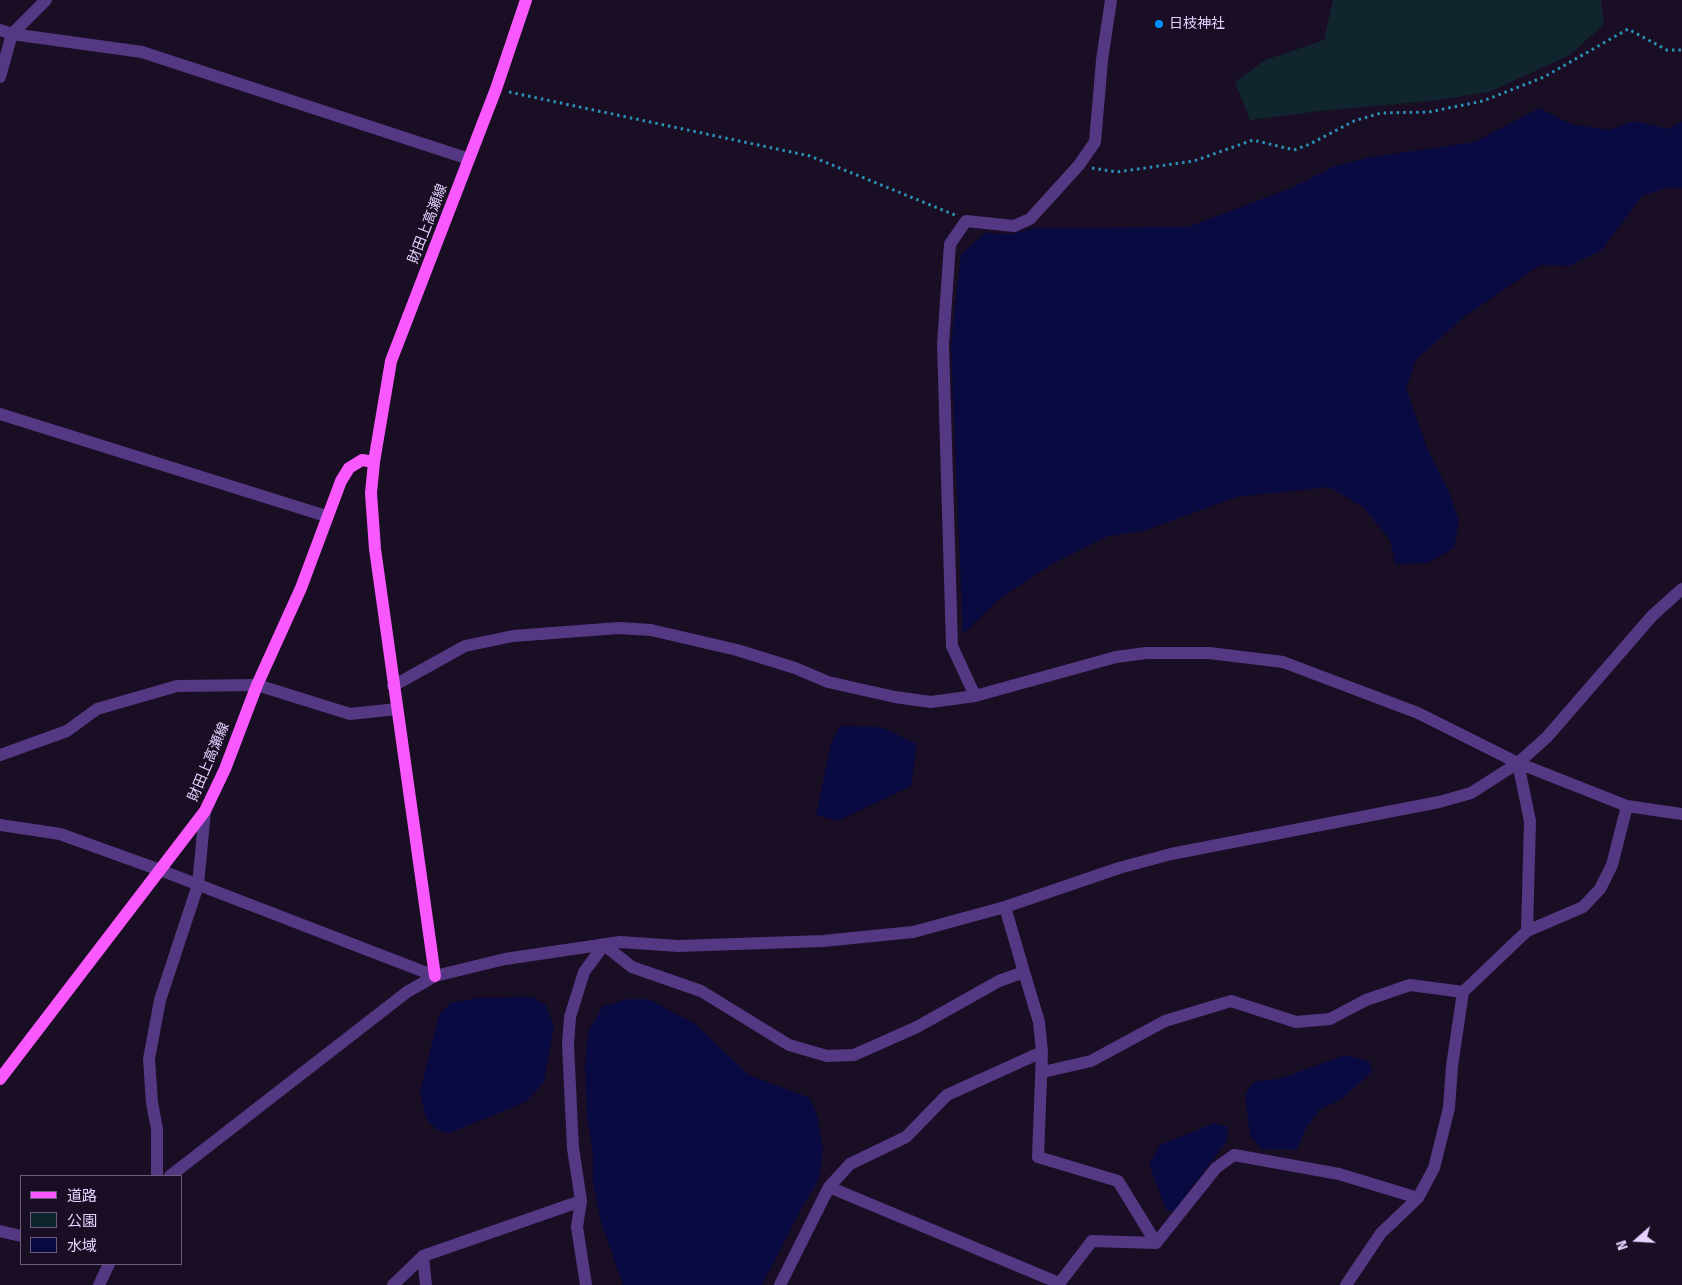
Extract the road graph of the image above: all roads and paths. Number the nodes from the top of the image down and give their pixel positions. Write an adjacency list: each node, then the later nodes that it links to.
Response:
1 (46, 0): 4 (street)
2 (526, 0): 7 (main road, 財田上高瀬線)
3 (1111, 0): 9 (street)
4 (6, 32): 6 (street); 8 (street)
5 (1682, 50): 9 (path)
6 (0, 77)
7 (496, 89): 8 (main road, 財田上高瀬線); 10 (path)
8 (469, 159): 12 (main road, 財田上高瀬線)
9 (1078, 165): 10 (street)
10 (966, 221): 17 (street)
11 (0, 414): 13 (street)
12 (374, 462): 13 (main road, 財田上高瀬線); 16 (main road, 財田上高瀬線)
13 (326, 516): 15 (main road, 財田上高瀬線)
14 (1682, 589): 20 (street)
15 (257, 685): 18 (street); 19 (street); 22 (main road, 財田上高瀬線)
16 (393, 686): 17 (street); 18 (main road, 財田上高瀬線)
17 (975, 696): 20 (street)
18 (397, 709): 31 (main road, 財田上高瀬線)
19 (0, 755)
20 (1518, 763): 21 (street); 27 (street); 28 (street)
21 (1626, 806): 23 (street); 28 (street)
22 (205, 811): 25 (main road, 財田上高瀬線); 26 (street)
23 (1682, 814)
24 (0, 826): 25 (street)
25 (160, 870): 26 (street); 35 (main road, 財田上高瀬線)
26 (198, 885): 31 (street); 36 (street)
27 (1005, 907): 29 (street); 30 (street)
28 (1527, 931): 32 (street)
29 (604, 945): 30 (street); 31 (street); 40 (street)
30 (1024, 972): 33 (street)
31 (435, 976): 37 (street)
32 (1463, 992): 34 (street); 39 (street)
33 (1042, 1052): 34 (street); 38 (street)
34 (1043, 1072): 43 (street)
35 (0, 1078)
36 (158, 1175)
37 (171, 1175)
38 (829, 1188): 46 (street); 51 (street)
39 (1418, 1198): 43 (street); 52 (street)
40 (581, 1201): 44 (street); 50 (street)
41 (0, 1231): 42 (street)
42 (20, 1236)
43 (1156, 1243): 46 (street)
44 (423, 1256): 48 (street); 49 (street)
45 (109, 1265): 47 (street)
46 (1059, 1284)
47 (100, 1285)
48 (394, 1285)
49 (426, 1285)
50 (586, 1285)
51 (780, 1285)
52 (1346, 1285)

